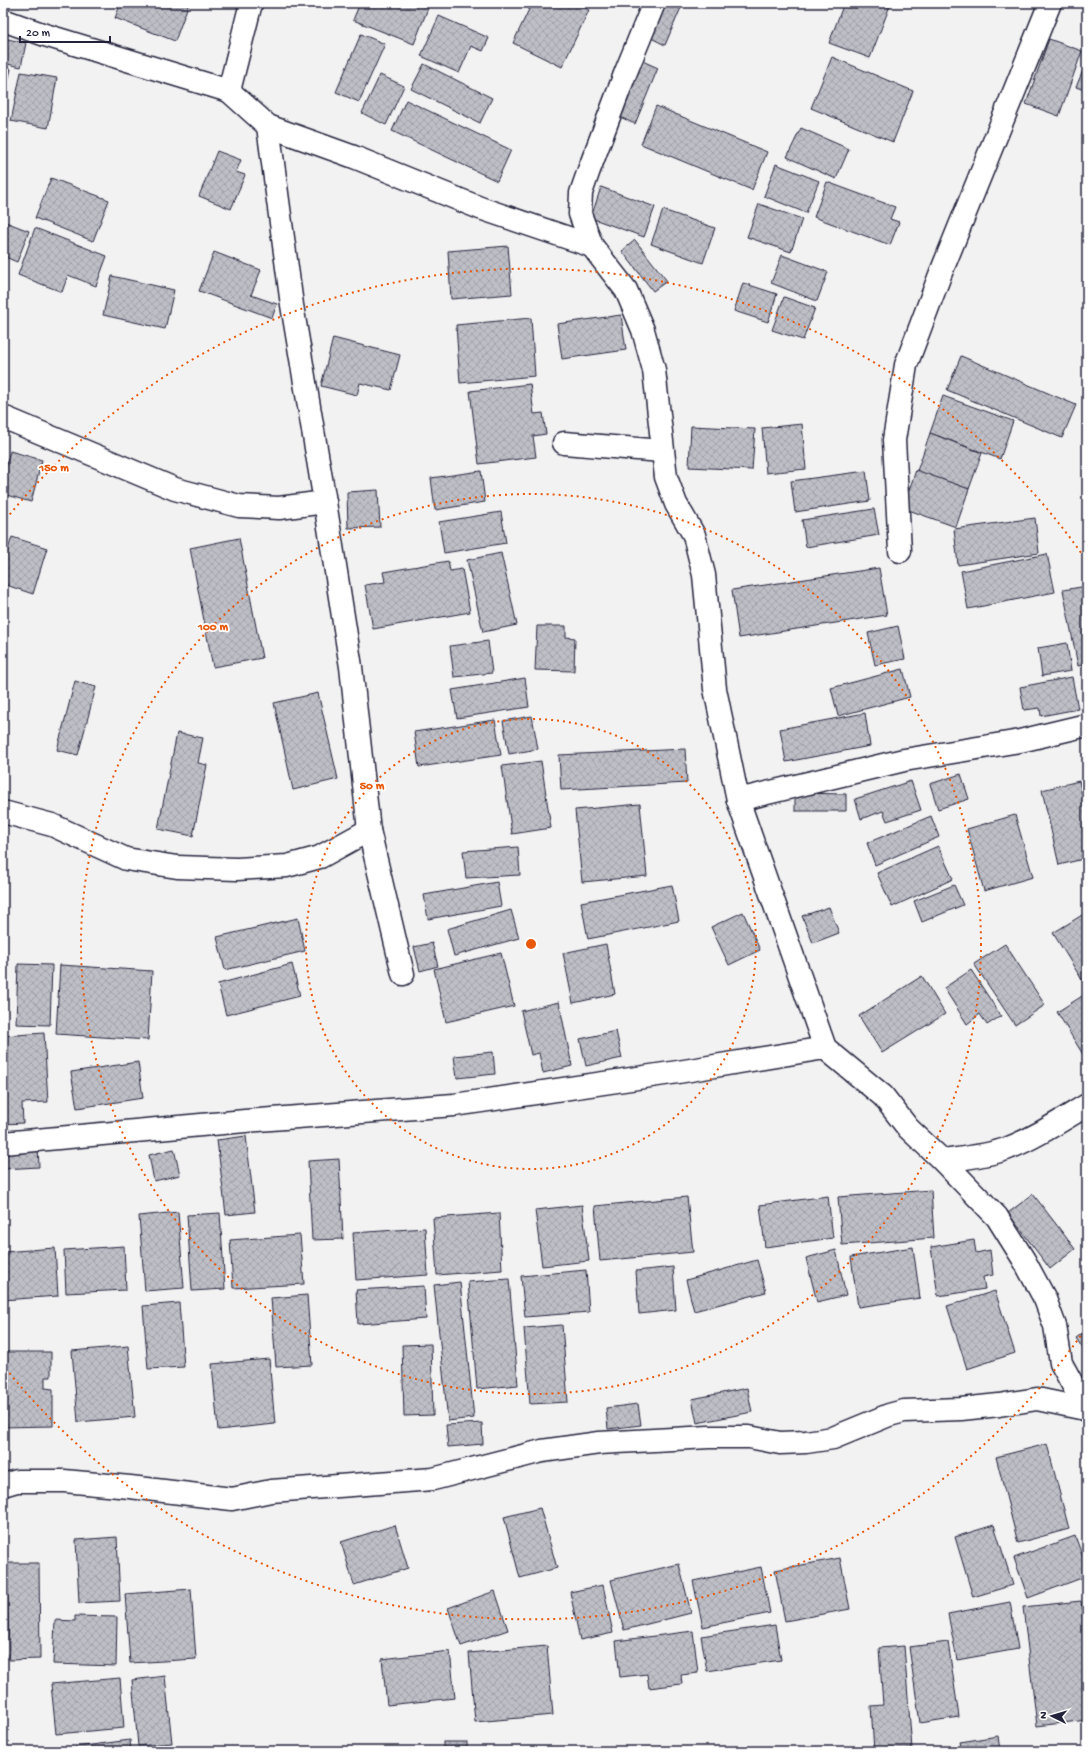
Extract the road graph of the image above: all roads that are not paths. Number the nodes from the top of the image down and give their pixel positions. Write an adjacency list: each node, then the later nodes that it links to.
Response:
1 (251, 3): 5 (street)
2 (654, 3): 7 (street)
3 (1050, 3): 12 (street)
4 (3, 20): 5 (street)
5 (229, 92): 6 (street)
6 (268, 126): 7 (street); 11 (street)
7 (592, 246): 10 (street)
8 (3, 417): 11 (street)
9 (564, 443): 10 (street)
10 (662, 451): 14 (street)
11 (325, 502): 16 (street)
12 (900, 551)
13 (1087, 726): 14 (street)
14 (738, 800): 18 (street)
15 (3, 812): 16 (street)
16 (369, 830): 17 (street)
17 (403, 974)
18 (825, 1048): 20 (street); 21 (street)
19 (1087, 1105): 21 (street)
20 (3, 1143)
21 (943, 1161): 22 (street)
22 (1086, 1410): 23 (street)
23 (3, 1485)

